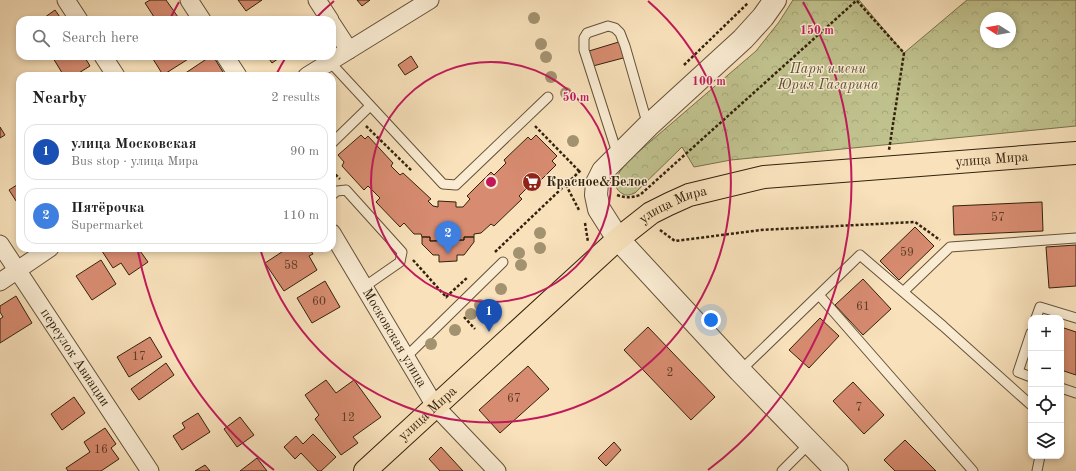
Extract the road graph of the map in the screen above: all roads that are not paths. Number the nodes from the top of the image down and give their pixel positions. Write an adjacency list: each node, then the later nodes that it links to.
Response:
1 (66, 0): 6 (street)
2 (189, 0): 7 (street)
3 (317, 0): 8 (street)
4 (430, 0): 10 (street)
5 (775, 0): 21 (street)
6 (76, 16)
7 (199, 16)
8 (327, 16)
9 (336, 30): 10 (street)
10 (349, 50): 11 (street)
11 (336, 58)
12 (105, 60): 16 (street)
13 (228, 60): 17 (street)
14 (333, 60): 15 (street)
15 (330, 62): 18 (street); 20 (lane)
16 (113, 72)
17 (235, 72)
18 (314, 72)
19 (548, 97): 20 (lane)
20 (370, 106): 22 (lane)
21 (648, 126): 24 (street); 24 (lane)
22 (336, 139)
23 (1076, 153): 27 (main road, улица Мира)
24 (618, 156): 27 (street)
25 (336, 192): 34 (lane)
26 (1076, 238): 35 (lane)
27 (618, 239): 41 (street); 46 (main road, улица Мира)
28 (336, 240): 34 (street, Московская улица)
29 (0, 244): 32 (street, переулок Авиации)
30 (44, 252): 32 (street)
31 (503, 262): 40 (lane)
32 (18, 270): 33 (street); 49 (street, переулок Авиации)
33 (0, 282)
34 (364, 287): 40 (street, Московская улица)
35 (903, 292): 36 (lane); 45 (lane)
36 (819, 295): 41 (lane); 54 (lane)
37 (1037, 315): 38 (lane)
38 (1076, 318)
39 (1028, 342): 42 (lane)
40 (406, 357): 46 (street, Московская улица)
41 (740, 370): 47 (street)
42 (1028, 376)
43 (1064, 389): 44 (lane)
44 (1076, 393)
45 (1028, 402)
46 (436, 406): 50 (main road, улица Мира); 51 (street, Московская улица)
47 (810, 443): 52 (lane); 53 (street)
48 (1039, 459): 55 (lane)
49 (150, 471)
50 (365, 471)
51 (497, 471)
52 (782, 471)
53 (837, 471)
54 (973, 471)
55 (1037, 471)

